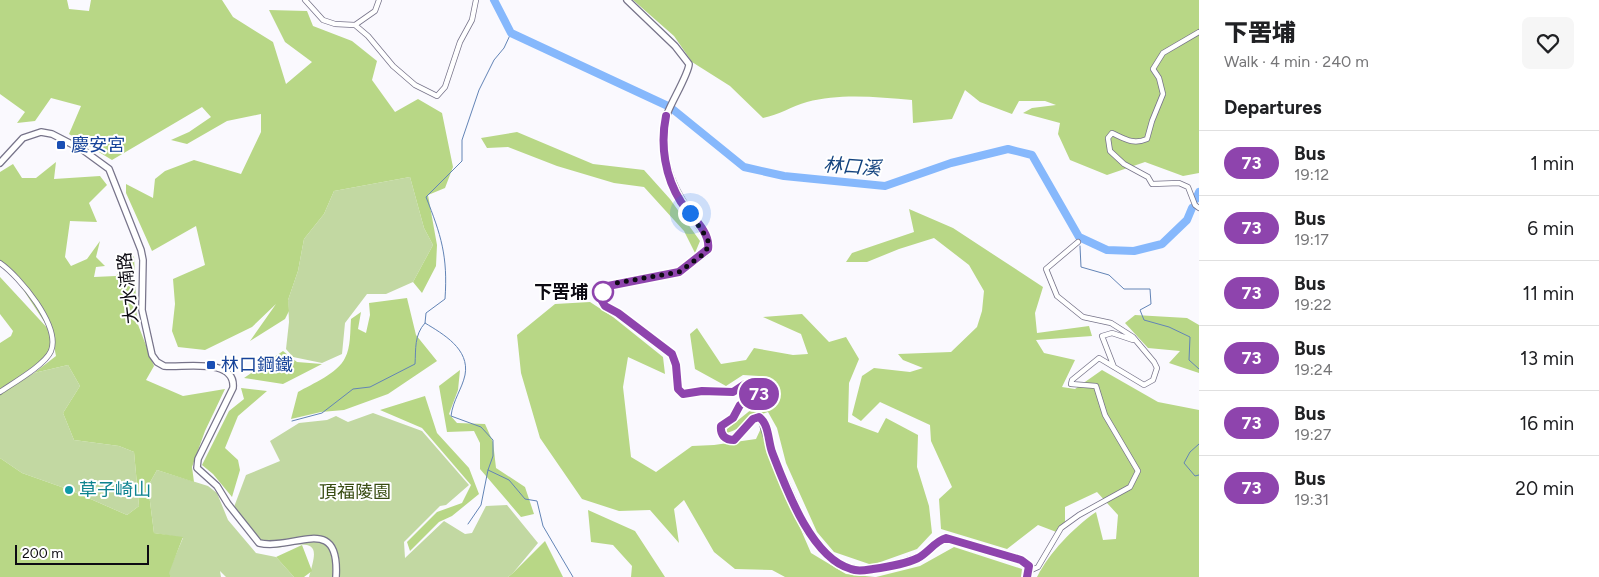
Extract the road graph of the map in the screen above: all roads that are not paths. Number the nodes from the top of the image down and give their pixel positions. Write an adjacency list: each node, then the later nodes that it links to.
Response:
1 (305, 0): 5 (street)
2 (379, 0): 5 (street)
3 (476, 0): 5 (street)
4 (628, 0): 14 (street)
5 (355, 25)
6 (1199, 32): 8 (street)
7 (0, 163): 15 (street, 大水湳路)
8 (1199, 208)
9 (1078, 242): 11 (street)
10 (0, 263): 13 (street)
11 (1136, 341): 12 (street); 12 (street)
12 (1114, 367): 14 (street)
13 (0, 392)
14 (1028, 574)
15 (336, 577)

